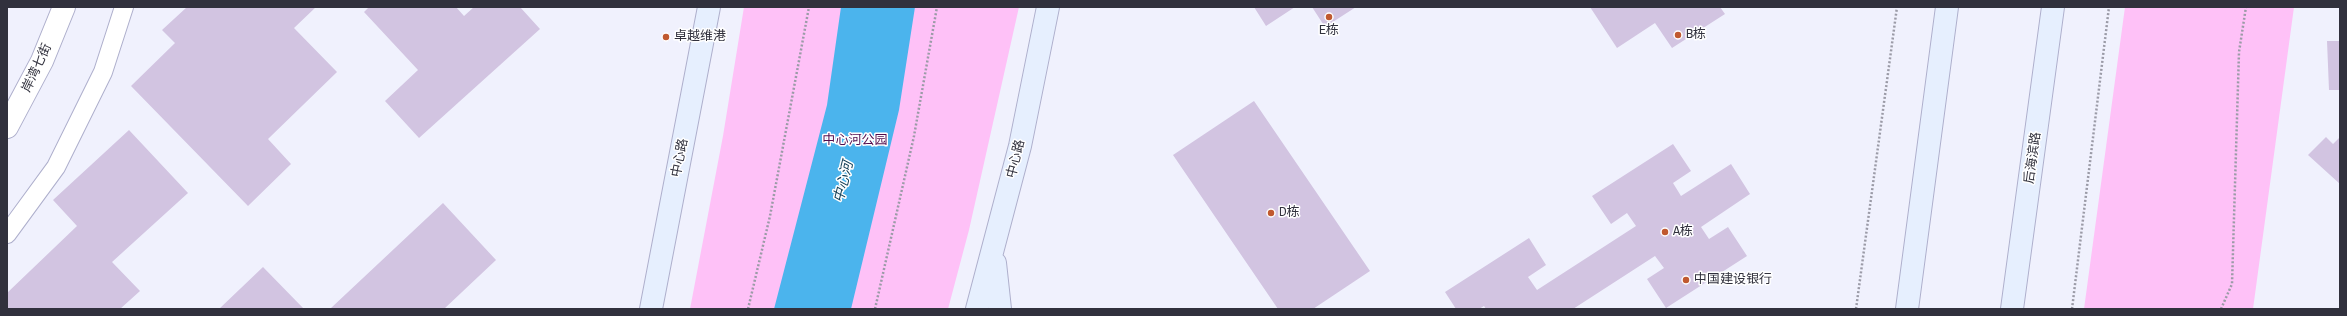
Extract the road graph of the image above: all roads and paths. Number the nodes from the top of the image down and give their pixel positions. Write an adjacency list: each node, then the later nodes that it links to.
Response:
1 (64, 7): 12 (street, 岸湾七街)
2 (124, 7): 13 (lane)
3 (709, 7): 15 (main road, 中心路)
4 (809, 7): 16 (path)
5 (937, 7): 17 (path)
6 (1048, 7): 14 (main road, 中心路)
7 (1897, 7): 20 (path)
8 (1947, 7): 21 (main road)
9 (2053, 7): 22 (main road, 后海滨路)
10 (2109, 7): 23 (path)
11 (2246, 7): 24 (path)
12 (7, 127)
13 (7, 234)
14 (994, 246): 18 (main road, 中心路); 19 (main road)
15 (651, 309)
16 (748, 309)
17 (875, 309)
18 (977, 309)
19 (1000, 309)
20 (1856, 309)
21 (1907, 309)
22 (2012, 309)
23 (2072, 309)
24 (2221, 309)

